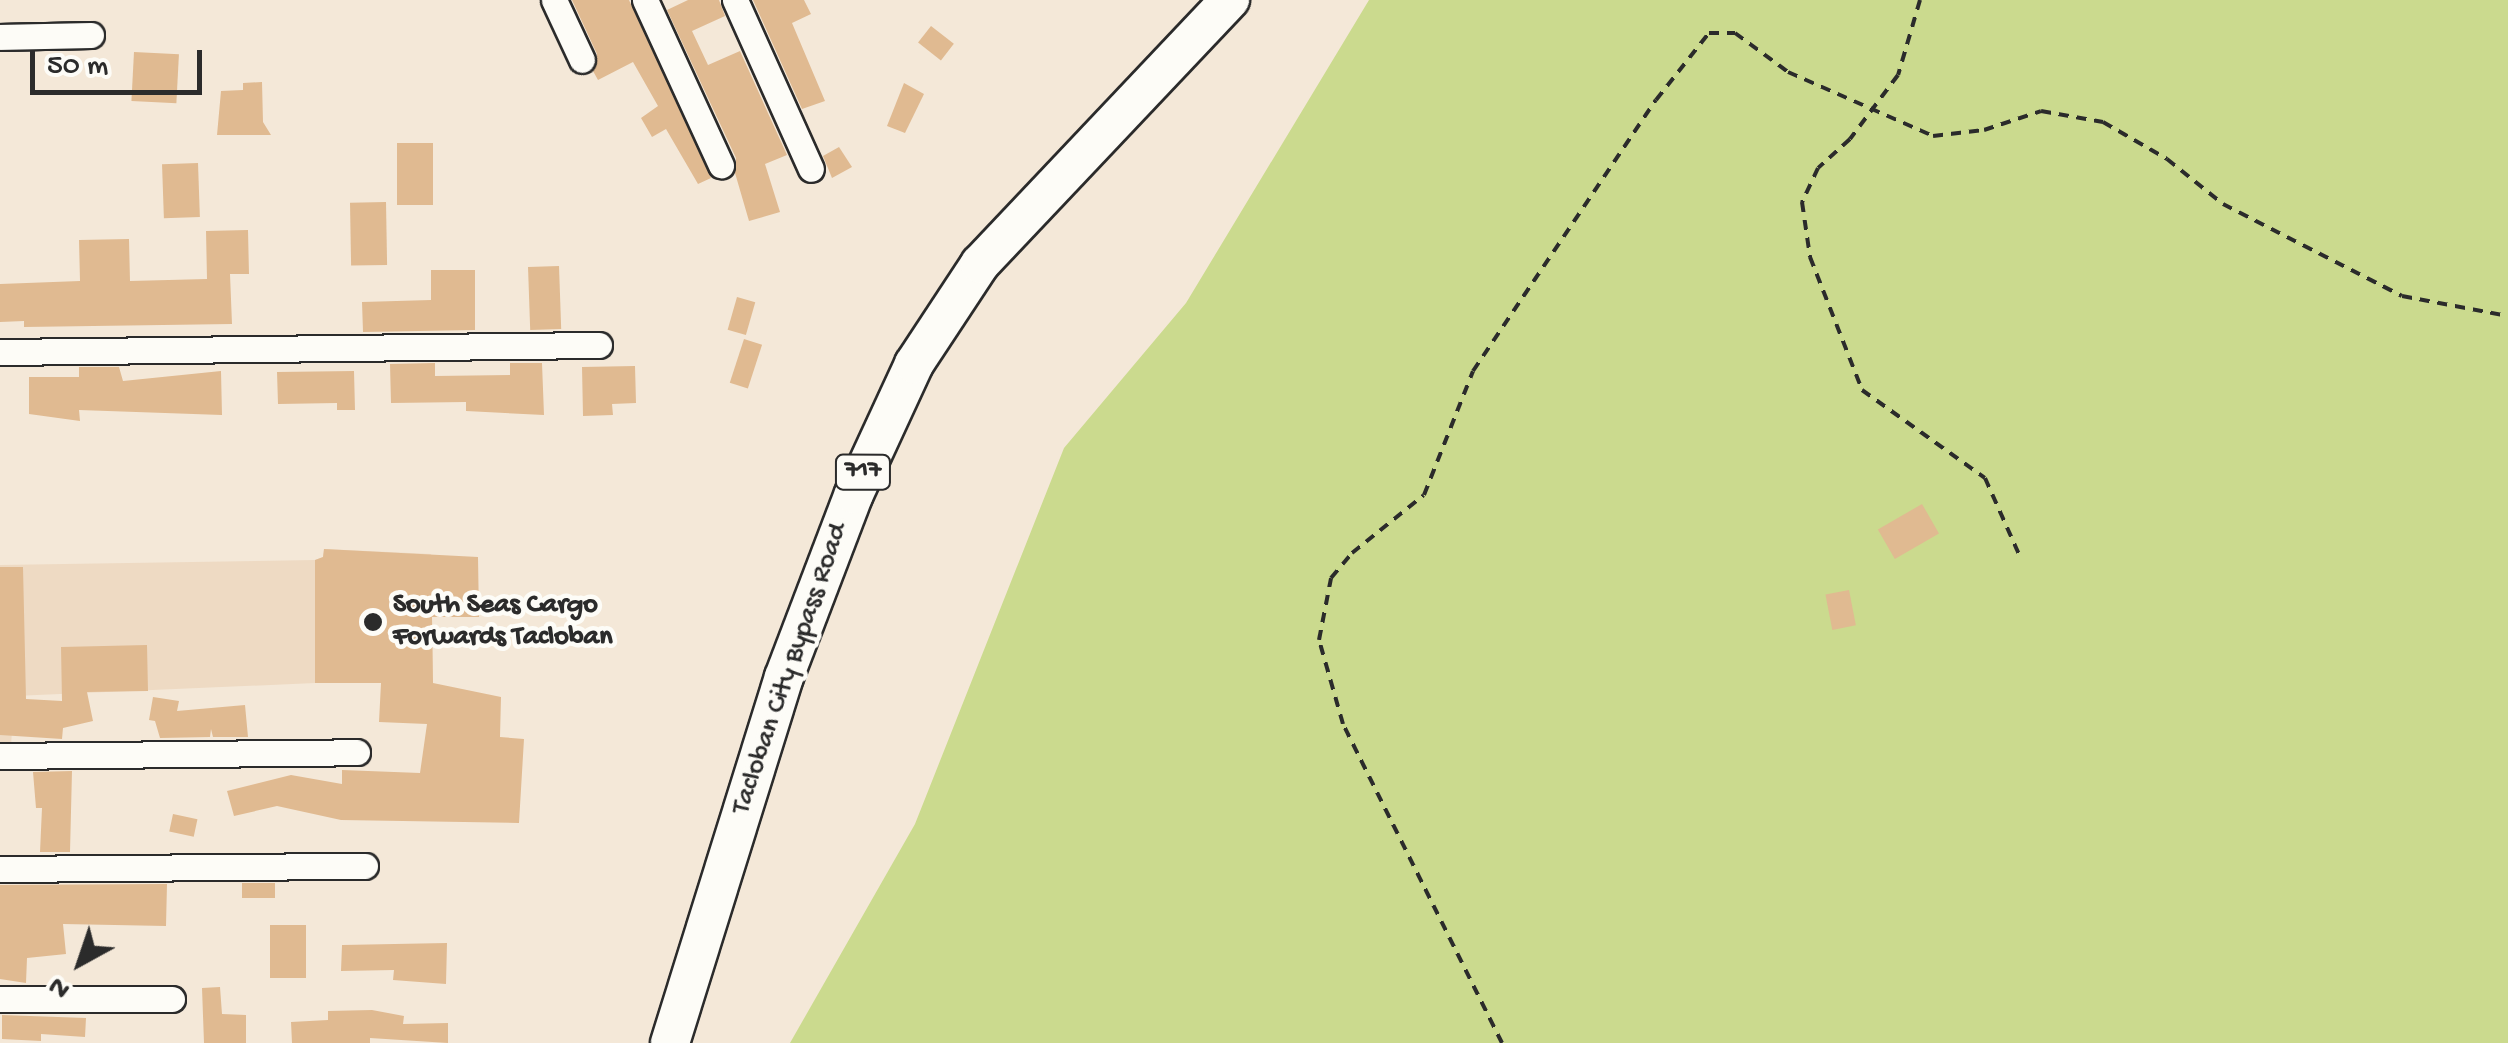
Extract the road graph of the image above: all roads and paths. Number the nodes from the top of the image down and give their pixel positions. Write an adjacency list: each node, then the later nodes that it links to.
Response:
1 (554, 0): 8 (street)
2 (646, 0): 10 (street)
3 (735, 0): 11 (street)
4 (1230, 0): 22 (highway, Tacloban City Bypass Road / 717)
5 (1920, 0): 9 (path)
6 (92, 35): 7 (street)
7 (0, 37)
8 (582, 60)
9 (1873, 108): 12 (path); 15 (path); 23 (path)
10 (722, 165)
11 (810, 168)
12 (2508, 316)
13 (598, 345): 14 (street)
14 (0, 352)
15 (2020, 559)
16 (357, 752): 17 (street)
17 (0, 756)
18 (366, 866): 19 (street)
19 (0, 869)
20 (0, 999): 21 (street)
21 (172, 999)
22 (670, 1043)
23 (1502, 1043)

